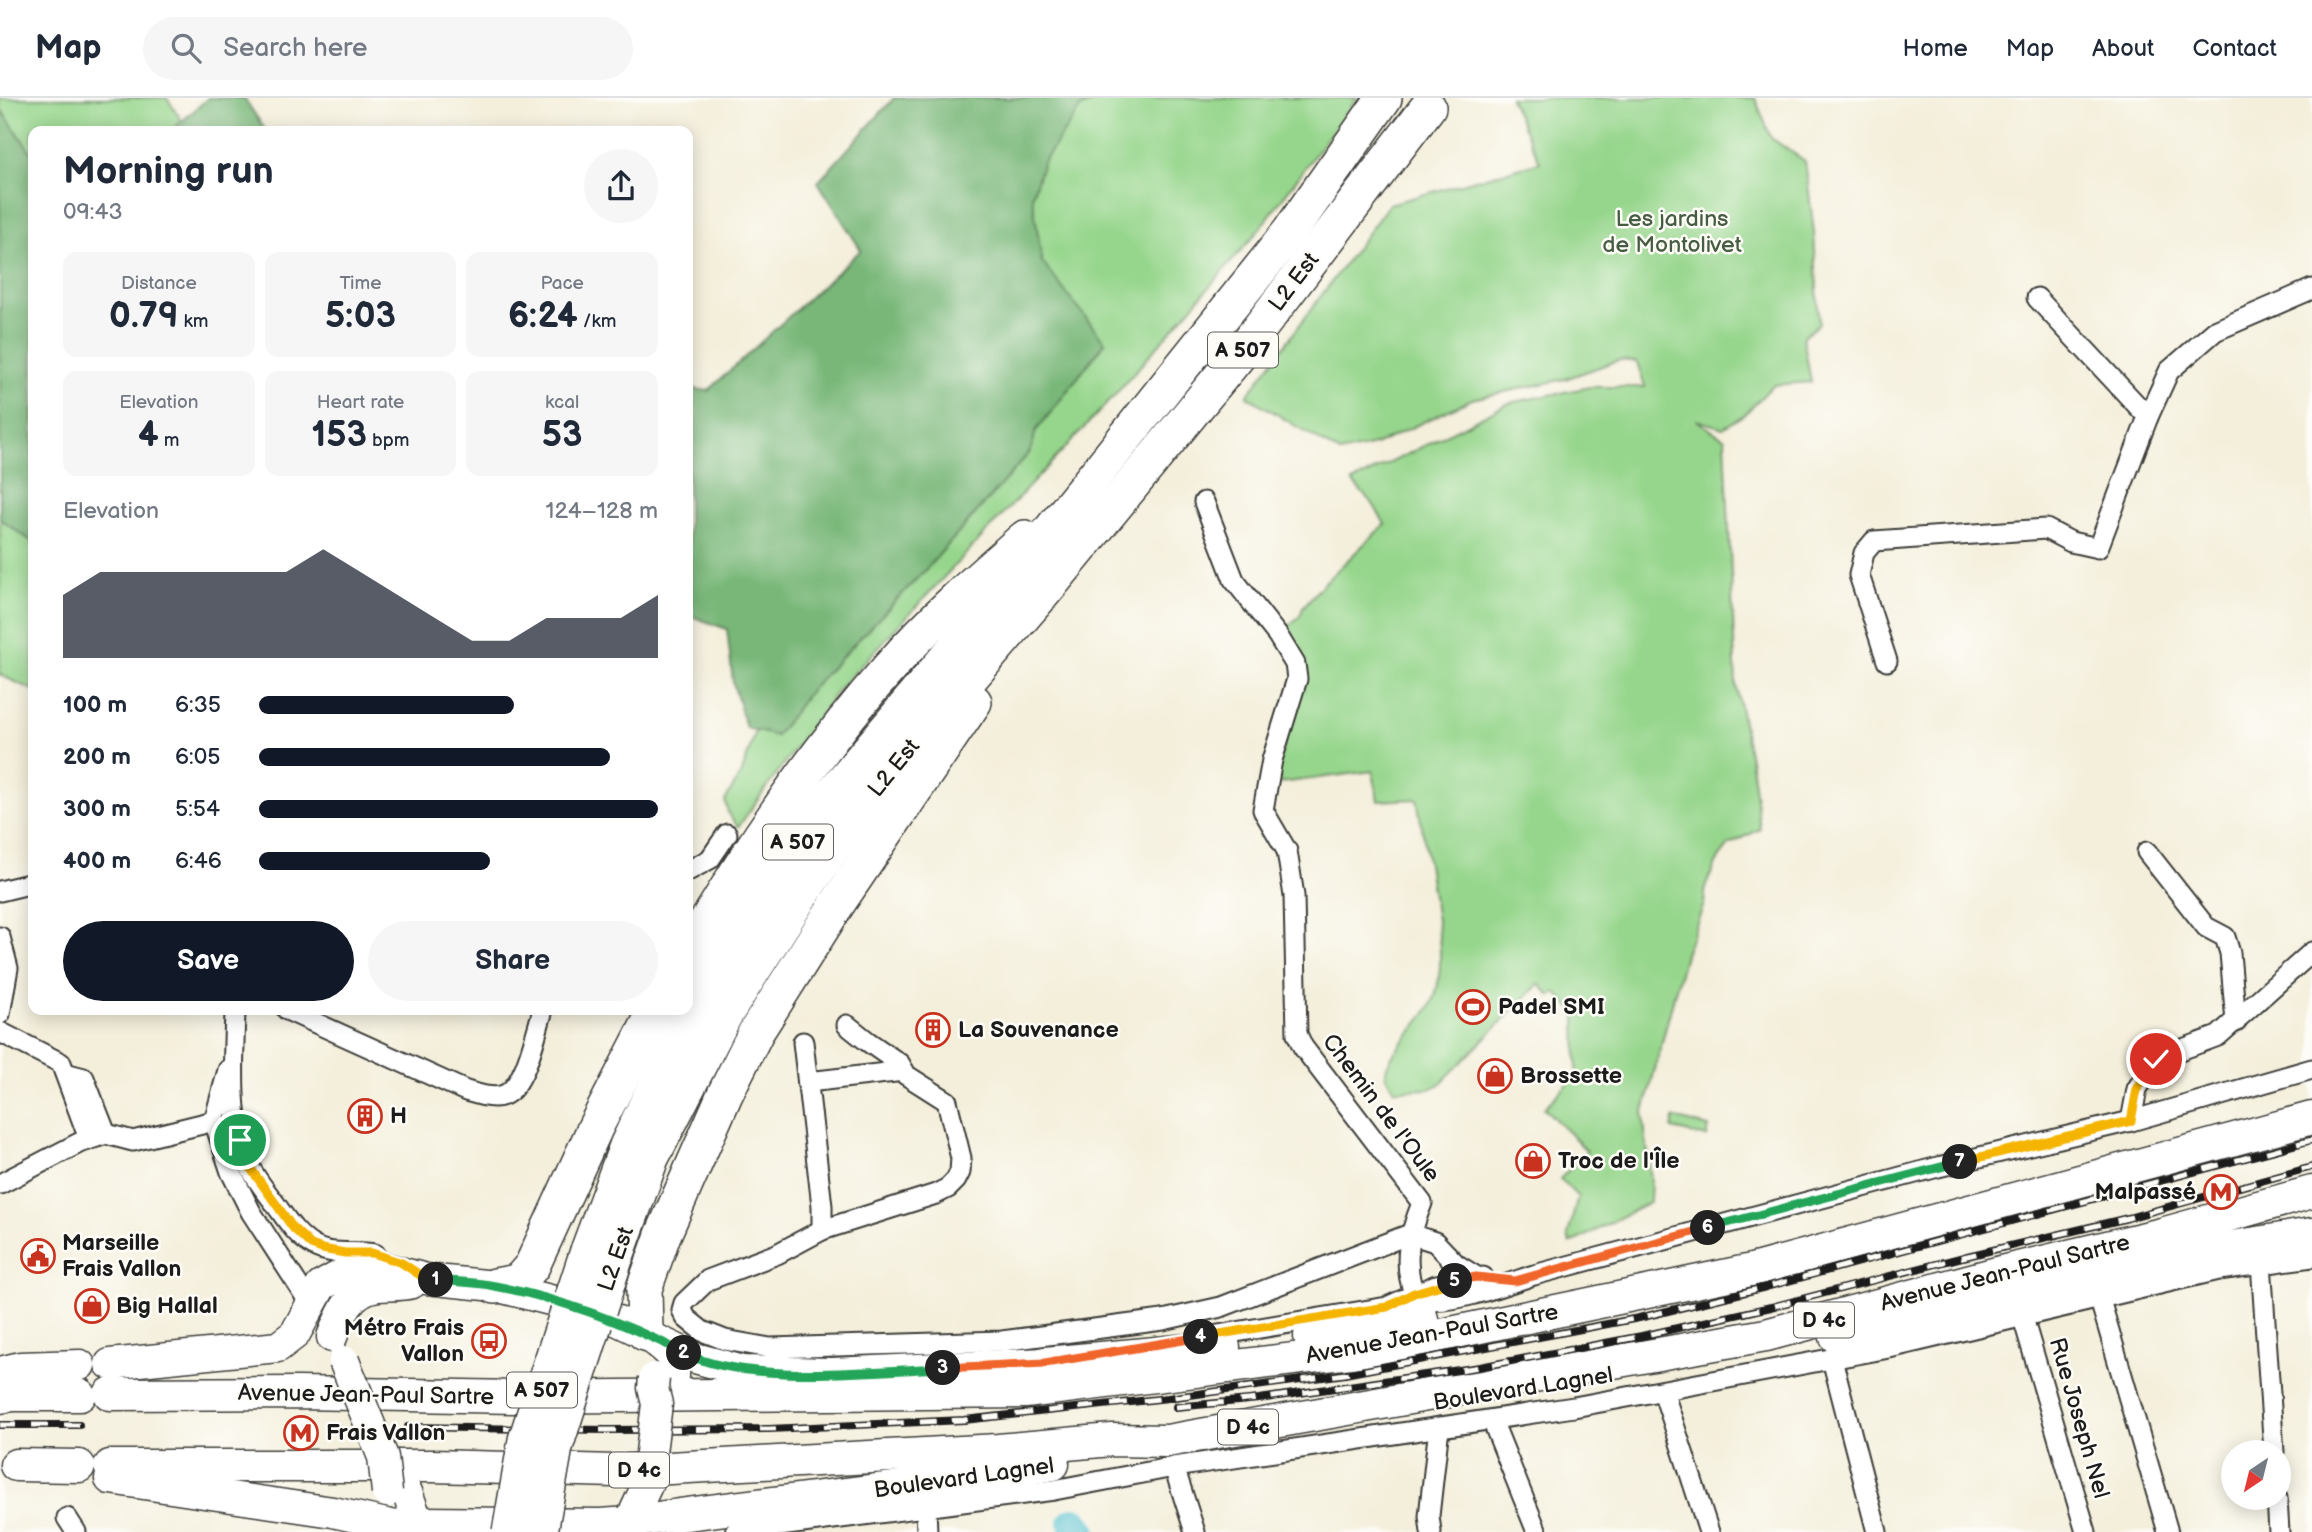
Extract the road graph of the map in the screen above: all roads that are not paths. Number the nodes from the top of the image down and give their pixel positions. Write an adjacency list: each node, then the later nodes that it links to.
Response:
1 (1384, 98): 6 (highway, L2 Est / A 507)
2 (1428, 107): 8 (highway, L2 Est / A 507)
3 (2312, 289): 5 (street)
4 (2038, 298): 5 (street)
5 (2148, 416): 9 (street)
6 (1089, 484): 16 (highway); 18 (highway, L2 Est / A 507)
7 (1204, 502): 40 (street, Chemin de l'Oule)
8 (1048, 587): 42 (highway, L2 Est / A 507); 54 (highway)
9 (1887, 661)
10 (727, 834): 12 (street)
11 (2147, 852): 25 (street)
12 (693, 868)
13 (28, 884): 14 (street)
14 (0, 891)
15 (0, 937): 19 (street)
16 (693, 945)
17 (2312, 952): 25 (street)
18 (693, 1006)
19 (0, 1014)
20 (235, 1015): 29 (street)
21 (298, 1015): 22 (street)
22 (541, 1015)
23 (653, 1015): 49 (highway)
24 (689, 1015): 42 (highway, L2 Est / A 507)
25 (2236, 1021): 35 (street)
26 (847, 1025): 31 (street)
27 (0, 1032): 36 (street)
28 (803, 1042): 32 (street)
29 (234, 1048): 34 (street); 47 (street)
30 (2312, 1069): 35 (street)
31 (904, 1071): 32 (street); 39 (street)
32 (808, 1082): 39 (street)
33 (2303, 1120): 45 (highway, Avenue Jean-Paul Sartre)
34 (214, 1121): 36 (street); 52 (street)
35 (2131, 1121): 48 (street)
36 (97, 1136): 37 (street)
37 (0, 1184)
38 (2312, 1192): 62 (highway, Avenue Jean-Paul Sartre / D 4c)
39 (822, 1230): 40 (street)
40 (1410, 1234): 46 (street); 50 (street)
41 (2312, 1234): 62 (highway)
42 (601, 1255): 76 (highway, L2 Est / A 507, bridge); 77 (highway, L2 Est / A 507, bridge)
43 (2312, 1257): 44 (street, Boulevard Lagnel)
44 (2261, 1263): 51 (street, Boulevard Lagnel); 65 (street)
45 (1752, 1270): 57 (highway); 59 (highway, Avenue Jean-Paul Sartre)
46 (1476, 1277): 48 (street); 50 (street)
47 (426, 1279): 49 (main road); 52 (main road); 55 (main road)
48 (1515, 1281): 50 (street)
49 (495, 1286): 54 (main road)
50 (1414, 1293): 57 (street)
51 (2100, 1300): 53 (street, Boulevard Lagnel); 86 (street)
52 (311, 1305): 55 (main road); 59 (main road)
53 (2023, 1318): 56 (street, Boulevard Lagnel); 85 (street, Rue Joseph Nel)
54 (645, 1334): 57 (main road); 74 (main road, bridge)
55 (338, 1349): 73 (main road, bridge)
56 (1832, 1359): 60 (street, Boulevard Lagnel); 84 (street)
57 (1045, 1363)
58 (0, 1372): 59 (main road)
59 (95, 1379): 61 (highway, Avenue Jean-Paul Sartre)
60 (1663, 1391): 63 (street, Boulevard Lagnel); 83 (street)
61 (0, 1397)
62 (1329, 1414): 66 (highway, Avenue Jean-Paul Sartre / D 4c)
63 (1492, 1420): 64 (street, Boulevard Lagnel); 82 (street)
64 (1439, 1427): 66 (street, Boulevard Lagnel); 81 (street)
65 (2273, 1440)
66 (1170, 1454): 69 (highway, Avenue Jean-Paul Sartre / D 4c); 70 (street, Boulevard Lagnel); 74 (highway); 80 (street)
67 (8, 1464): 68 (highway)
68 (79, 1470)
69 (110, 1472): 73 (main road)
70 (926, 1508): 72 (street, Boulevard Lagnel); 79 (street)
71 (2278, 1510): 87 (street)
72 (830, 1526): 78 (street, Boulevard Lagnel)
73 (403, 1527): 75 (main road)
74 (628, 1527): 75 (main road)
75 (470, 1528)
76 (510, 1532)
77 (540, 1532)
78 (735, 1532)
79 (927, 1532)
80 (1195, 1532)
81 (1431, 1532)
82 (1536, 1532)
83 (1709, 1532)
84 (1877, 1532)
85 (2086, 1532)
86 (2168, 1532)
87 (2280, 1532)

